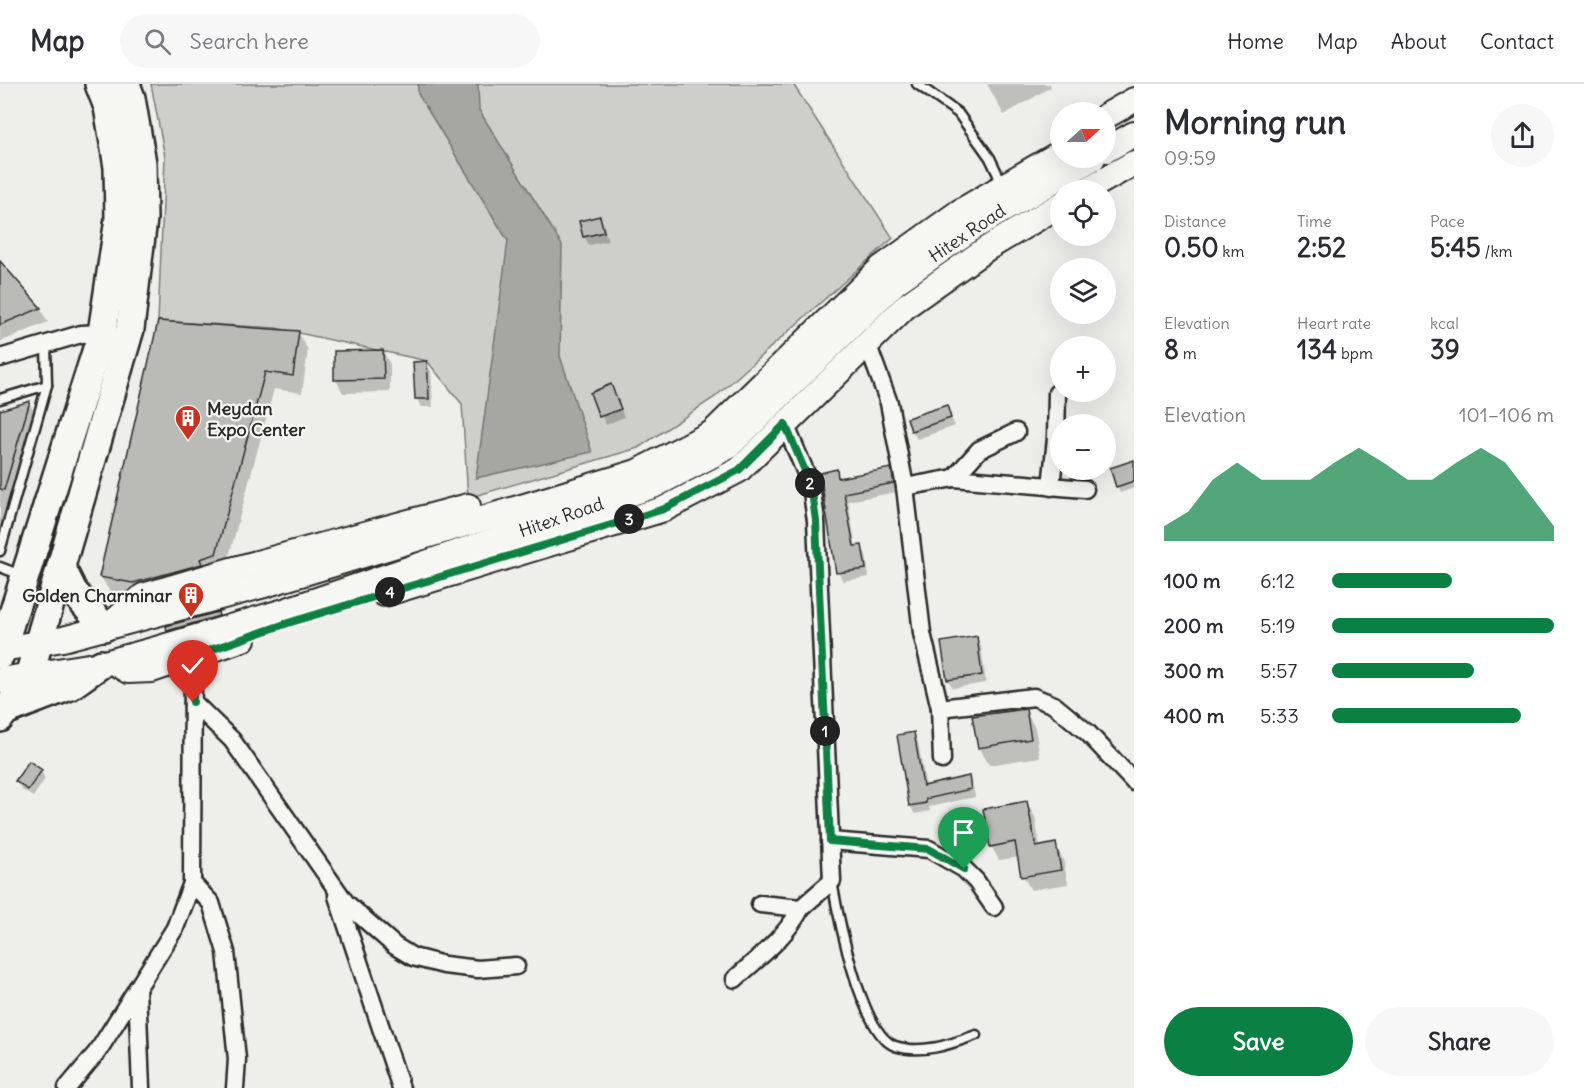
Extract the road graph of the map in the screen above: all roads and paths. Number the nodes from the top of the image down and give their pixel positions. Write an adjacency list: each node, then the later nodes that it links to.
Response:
1 (99, 84): 17 (main road)
2 (126, 84): 26 (main road)
3 (917, 84): 14 (lane)
4 (1134, 100): 5 (street)
5 (1116, 110)
6 (1134, 111): 7 (street)
7 (1116, 121)
8 (1134, 134): 9 (street)
9 (1116, 144)
10 (1050, 148): 14 (street, Hitex Road)
11 (1050, 159): 35 (street, Hitex Road)
12 (1134, 163): 15 (street)
13 (1076, 168): 39 (street, Hitex Road)
14 (999, 177): 35 (street, Hitex Road)
15 (1104, 180)
16 (1050, 211): 18 (street, Hitex Road)
17 (102, 333): 19 (street); 25 (main road)
18 (867, 343): 24 (street, Hitex Road); 29 (street)
19 (46, 344): 20 (street); 21 (lane)
20 (0, 358)
21 (47, 385): 22 (lane); 32 (lane)
22 (0, 399)
23 (1057, 402): 30 (street)
24 (785, 424): 38 (street, Hitex Road); 47 (street)
25 (73, 425): 26 (main road); 34 (main road)
26 (100, 432): 33 (main road)
27 (1016, 432): 28 (street)
28 (954, 478): 29 (street); 30 (street)
29 (905, 487): 43 (street)
30 (1051, 487): 31 (street)
31 (1085, 489)
32 (0, 551)
33 (61, 567): 35 (main road); 36 (main road)
34 (12, 572): 37 (main road)
35 (105, 627): 36 (street, Hitex Road)
36 (37, 644): 37 (street, Hitex Road); 40 (main road)
37 (1, 652)
38 (193, 656): 39 (street, Hitex Road); 42 (street)
39 (107, 663): 40 (street, Hitex Road); 44 (main road)
40 (29, 676): 41 (street, Hitex Road); 44 (main road)
41 (0, 680)
42 (193, 702): 49 (street); 50 (street)
43 (940, 708): 45 (street); 46 (street)
44 (2, 715)
45 (942, 760)
46 (1134, 782)
47 (830, 841): 48 (street); 52 (street)
48 (832, 881): 53 (street); 57 (lane)
49 (192, 883): 56 (street); 60 (street)
50 (335, 889): 54 (street); 61 (street)
51 (760, 904): 53 (street)
52 (994, 907)
53 (801, 908): 55 (street)
54 (516, 966)
55 (735, 979)
56 (137, 988): 58 (street); 59 (street)
57 (976, 1035)
58 (67, 1088)
59 (141, 1088)
60 (235, 1088)
61 (400, 1088)

